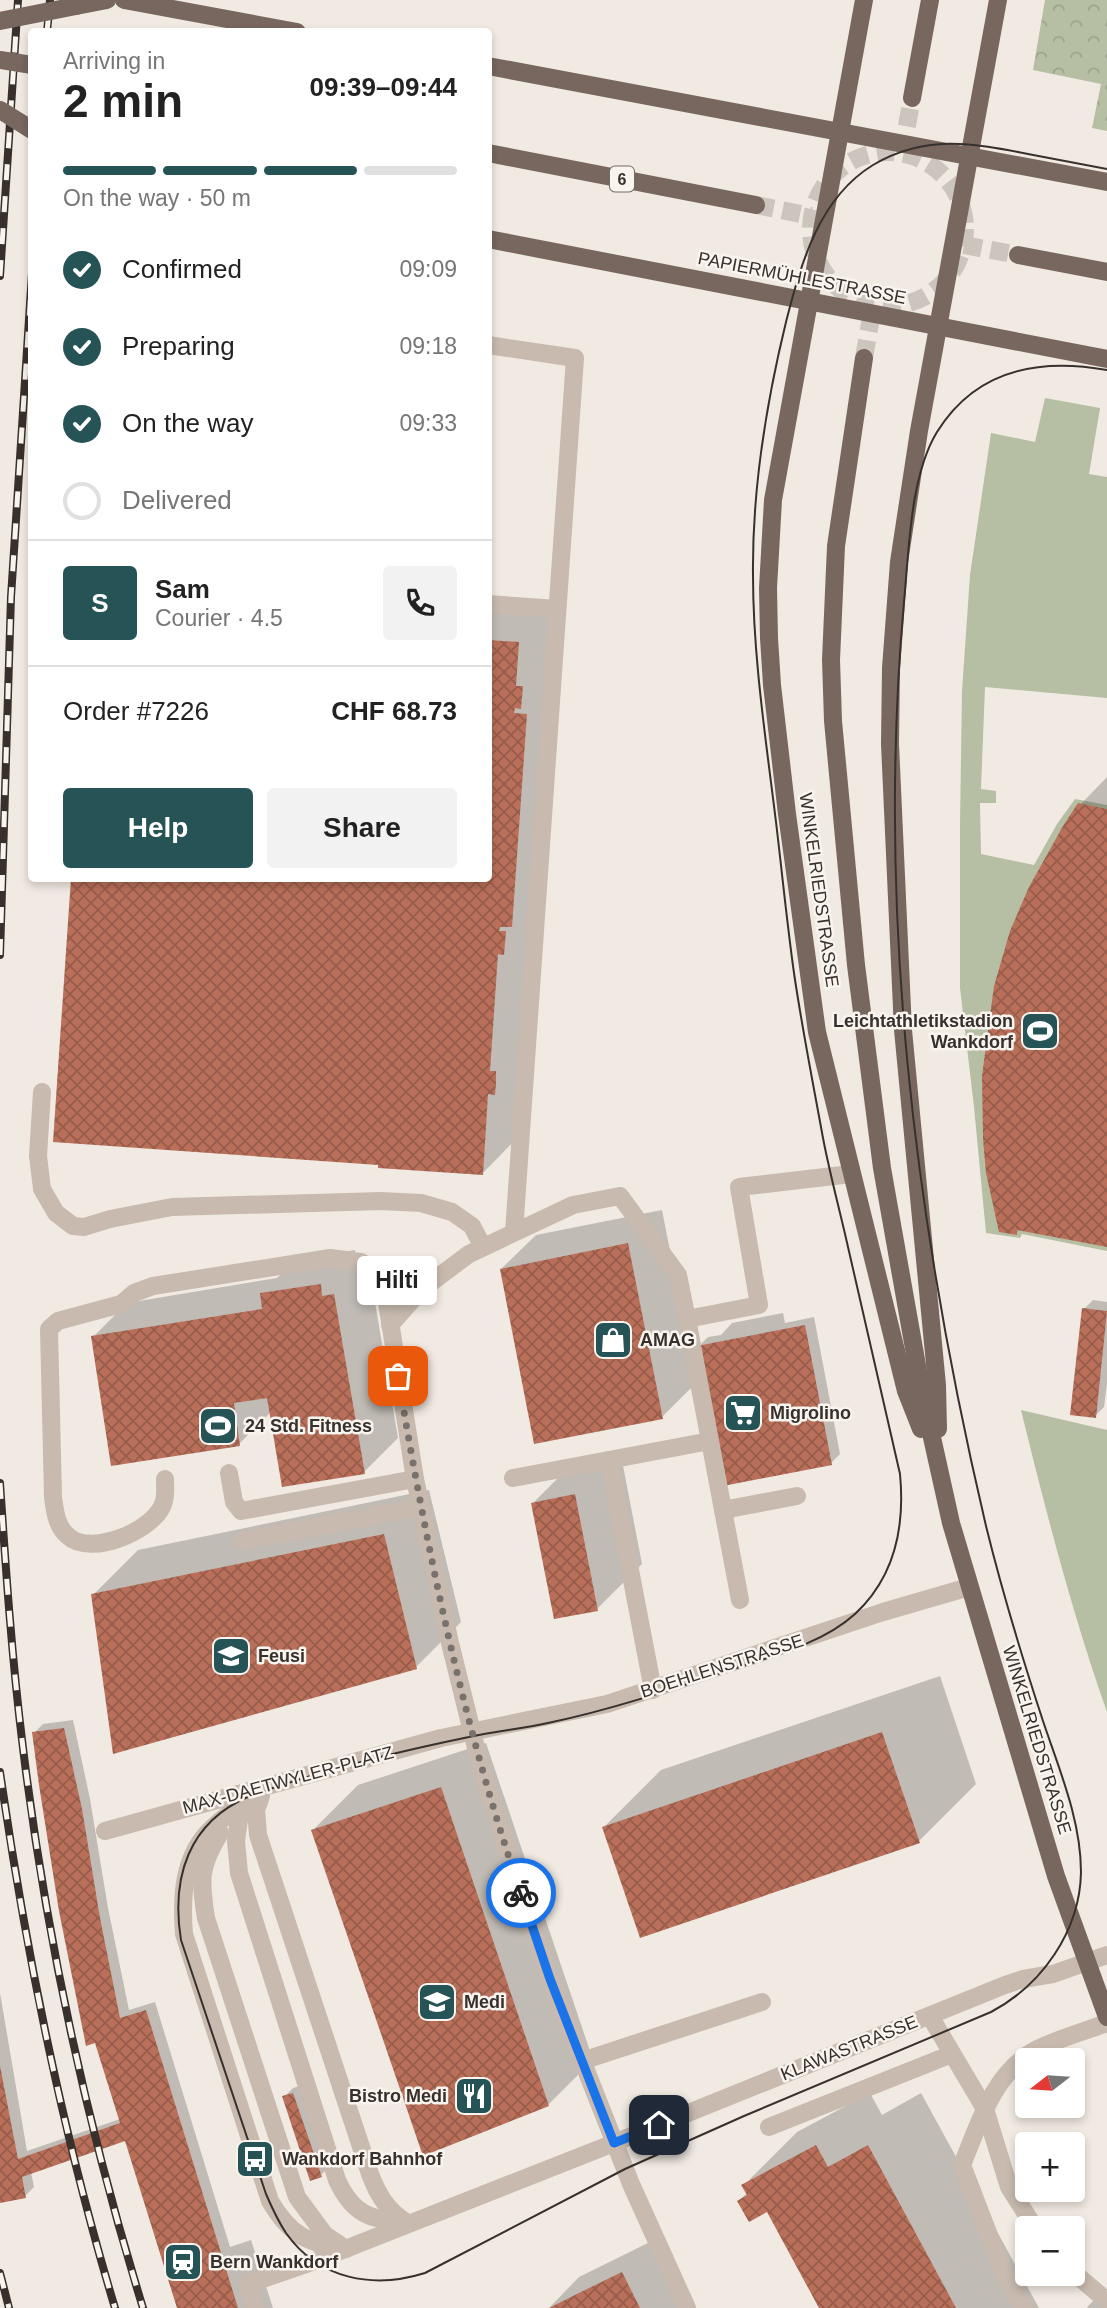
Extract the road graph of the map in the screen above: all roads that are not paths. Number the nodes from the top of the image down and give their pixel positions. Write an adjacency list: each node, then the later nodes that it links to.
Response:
1 (107, 0): 6 (main road, bridge)
2 (124, 0): 7 (main road)
3 (864, 0): 14 (main road, WINKELRIEDSTRASSE)
4 (930, 0): 11 (main road)
5 (998, 0): 16 (main road, WINKELRIEDSTRASSE)
6 (0, 21)
7 (275, 28)
8 (0, 60): 9 (main road, bridge)
9 (28, 64)
10 (492, 67): 14 (main road)
11 (912, 98)
12 (0, 110): 13 (main road, bridge)
13 (28, 128)
14 (839, 131): 16 (main road); 22 (main road, WINKELRIEDSTRASSE)
15 (492, 154): 18 (main road, 6)
16 (970, 156): 17 (main road); 23 (main road, WINKELRIEDSTRASSE)
17 (1107, 182)
18 (756, 205)
19 (492, 240): 22 (main road, PAPIERMÜHLESTRASSE)
20 (1018, 255): 21 (main road)
21 (1107, 272)
22 (808, 301): 23 (main road, PAPIERMÜHLESTRASSE); 30 (main road, WINKELRIEDSTRASSE)
23 (938, 326): 26 (main road, PAPIERMÜHLESTRASSE); 37 (main road, WINKELRIEDSTRASSE)
24 (492, 346): 28 (street)
25 (864, 358): 37 (main road, WINKELRIEDSTRASSE)
26 (1107, 359)
27 (492, 604): 28 (street)
28 (557, 609): 31 (street)
29 (41, 1092): 32 (street)
30 (851, 1174): 33 (street); 37 (main road, WINKELRIEDSTRASSE)
31 (514, 1232): 32 (street); 33 (street)
32 (483, 1247): 34 (street)
33 (687, 1319): 35 (street)
34 (390, 1325): 40 (street); 41 (street)
35 (710, 1441): 36 (street); 44 (street)
36 (609, 1460): 39 (street); 48 (street)
37 (939, 1471): 46 (main road, WINKELRIEDSTRASSE)
38 (229, 1473): 41 (street)
39 (513, 1478)
40 (165, 1479)
41 (415, 1479): 43 (street)
42 (797, 1496): 44 (street)
43 (420, 1507): 45 (street); 49 (street)
44 (723, 1510): 47 (street)
45 (242, 1541)
46 (969, 1587): 48 (street, BOEHLENSTRASSE); 53 (main road, WINKELRIEDSTRASSE)
47 (740, 1600)
48 (653, 1690): 49 (street, BOEHLENSTRASSE)
49 (471, 1732): 50 (street, MAX-DAETWYLER-PLATZ); 58 (street)
50 (266, 1785): 51 (street, MAX-DAETWYLER-PLATZ); 63 (street); 63 (street); 64 (street); 64 (street)
51 (105, 1831)
52 (1107, 1955): 53 (street, KLAWASTRASSE)
53 (1086, 1962): 55 (street, KLAWASTRASSE); 56 (main road, WINKELRIEDSTRASSE)
54 (762, 2002): 58 (street)
55 (930, 2016): 57 (street); 61 (street, KLAWASTRASSE)
56 (1107, 2020): 59 (street)
57 (952, 2054): 59 (street); 60 (street)
58 (582, 2061): 61 (street)
59 (985, 2109): 62 (street); 69 (street)
60 (769, 2127)
61 (614, 2143): 63 (street); 68 (street)
62 (1027, 2216)
63 (409, 2224): 64 (street)
64 (346, 2249): 67 (street)
65 (1085, 2282): 66 (street)
66 (1107, 2301)
67 (255, 2308)
68 (687, 2308)
69 (1024, 2308)

